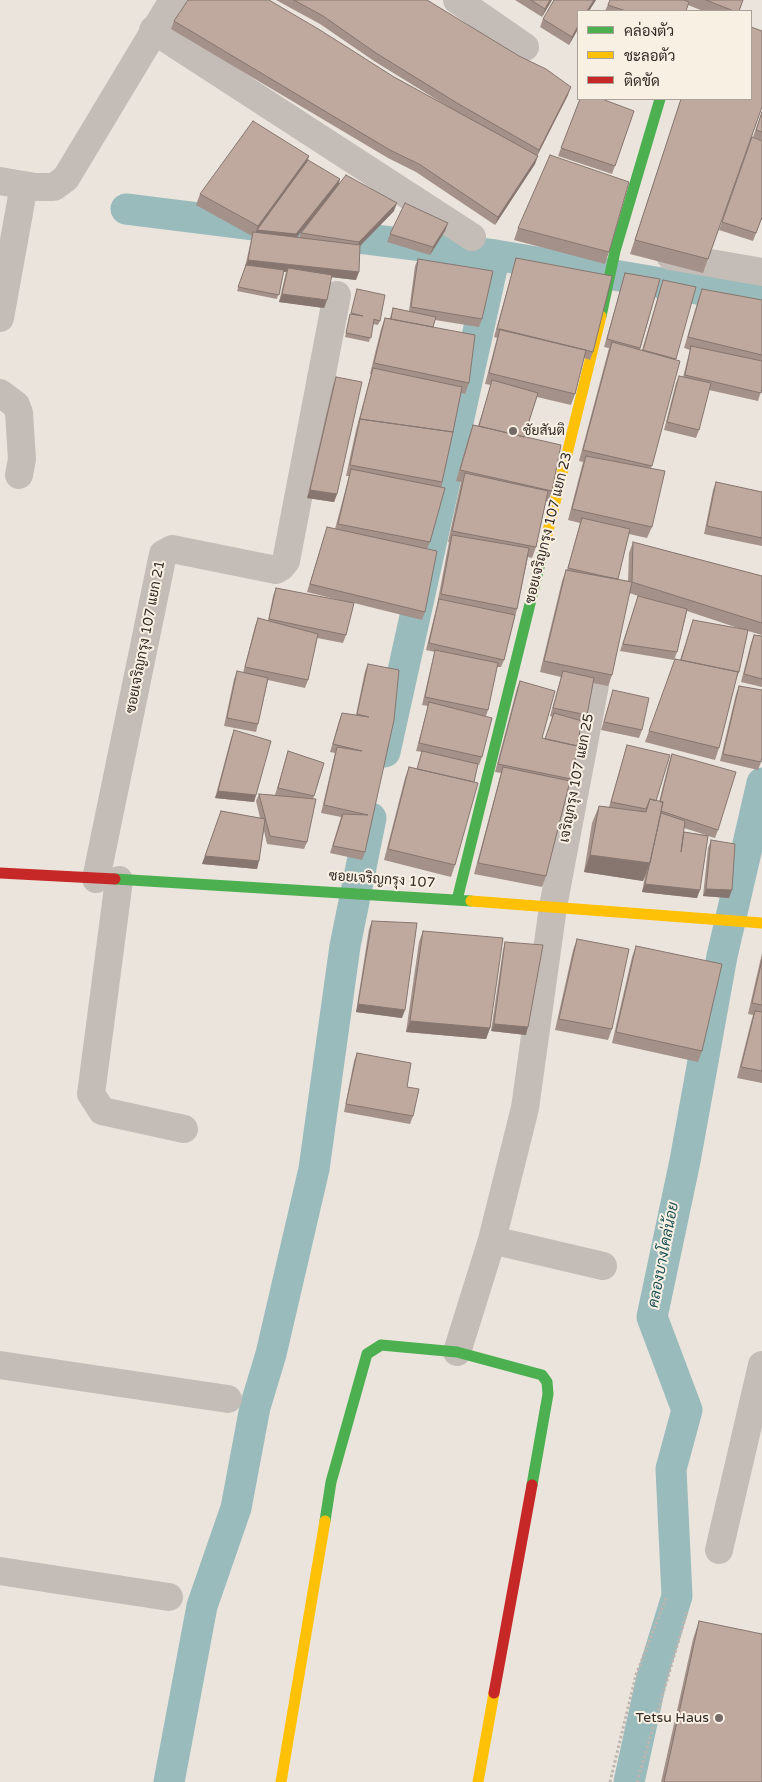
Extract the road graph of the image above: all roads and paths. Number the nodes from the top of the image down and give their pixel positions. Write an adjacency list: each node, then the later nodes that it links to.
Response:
1 (173, 0): 3 (street)
2 (457, 0): 4 (street)
3 (152, 30): 6 (street); 7 (street)
4 (525, 47)
5 (660, 100): 8 (street, ซอยเจริญกรุง 107 แยก 23)
6 (12, 183): 11 (street)
7 (472, 237)
8 (616, 249): 9 (street); 17 (street, ซอยเจริญกรุง 107 แยก 23)
9 (762, 272)
10 (337, 295): 16 (street, ซอยเจริญกรุง 107 แยก 21)
11 (0, 318)
12 (0, 394): 13 (street)
13 (19, 475)
14 (602, 648): 18 (street, เจริญกรุง 107 แยก 25)
15 (0, 874): 16 (street, ซอยเจริญกรุง 107)
16 (108, 879): 17 (street, ซอยเจริญกรุง 107); 20 (street)
17 (457, 900): 18 (street, ซอยเจริญกรุง 107)
18 (553, 907): 19 (street, ซอยเจริญกรุง 107); 21 (street, เจริญกรุง 107 แยก 25)
19 (762, 923)
20 (184, 1129)
21 (492, 1240): 22 (street); 23 (street, เจริญกรุง 107 แยก 25)
22 (603, 1266)
23 (457, 1352): 32 (street); 33 (street)
24 (0, 1365): 26 (street)
25 (762, 1365): 27 (street)
26 (228, 1400)
27 (719, 1550)
28 (0, 1571): 30 (street)
29 (666, 1596): 34 (path)
30 (169, 1597)
31 (687, 1612): 35 (path)
32 (281, 1782)
33 (478, 1782)
34 (610, 1782)
35 (637, 1782)

